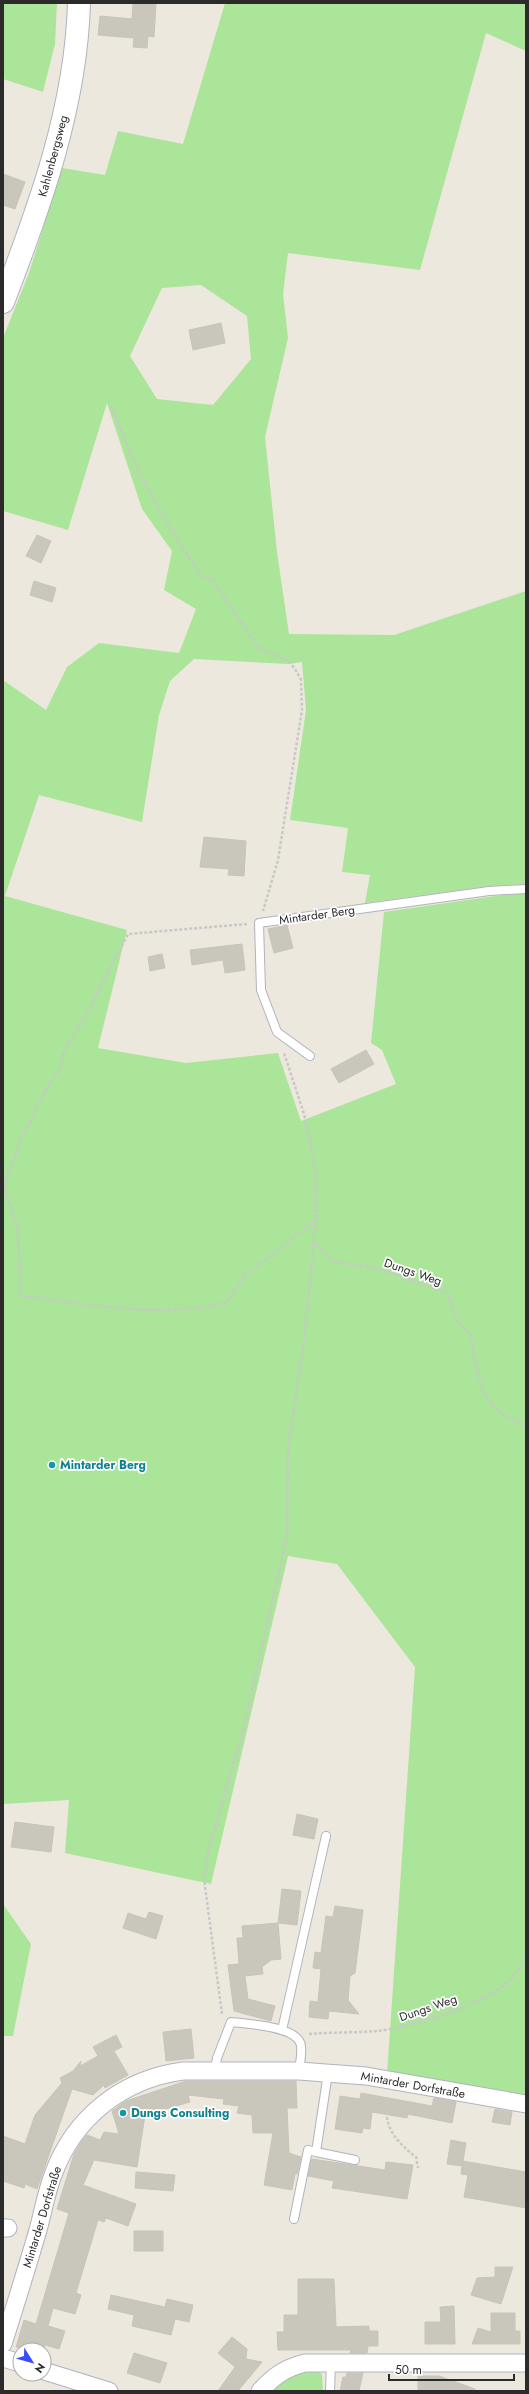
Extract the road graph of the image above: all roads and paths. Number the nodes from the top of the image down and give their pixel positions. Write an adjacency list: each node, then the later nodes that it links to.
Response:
1 (79, 3): 2 (street, Kahlenbergsweg)
2 (3, 302)
3 (111, 406): 5 (path)
4 (526, 889): 5 (lane, Mintarder Berg)
5 (259, 923): 6 (lane); 8 (path)
6 (278, 1032): 7 (lane); 9 (path)
7 (310, 1056)
8 (3, 1186): 9 (path)
9 (316, 1221): 10 (path)
10 (313, 1242): 11 (path, Dungs Weg); 14 (path)
11 (526, 1426)
12 (326, 1836): 15 (lane)
13 (526, 1958): 16 (path, Dungs Weg)
14 (231, 2022): 15 (lane); 17 (lane)
15 (282, 2030): 16 (lane)
16 (295, 2034): 18 (lane)
17 (215, 2069): 18 (street, Mintarder Dorfstraße); 26 (street, Mintarder Dorfstraße)
18 (299, 2071): 19 (street, Mintarder Dorfstraße)
19 (328, 2073): 20 (street, Mintarder Dorfstraße); 22 (lane)
20 (392, 2081): 21 (street, Mintarder Dorfstraße); 24 (path)
21 (526, 2104)
22 (316, 2152): 23 (lane); 25 (lane)
23 (355, 2160)
24 (418, 2168)
25 (294, 2219)
26 (3, 2344)
27 (331, 2363): 28 (street); 31 (street); 32 (lane)
28 (526, 2363)
29 (52, 2373): 30 (street)
30 (110, 2391)
31 (260, 2391)
32 (330, 2391)

